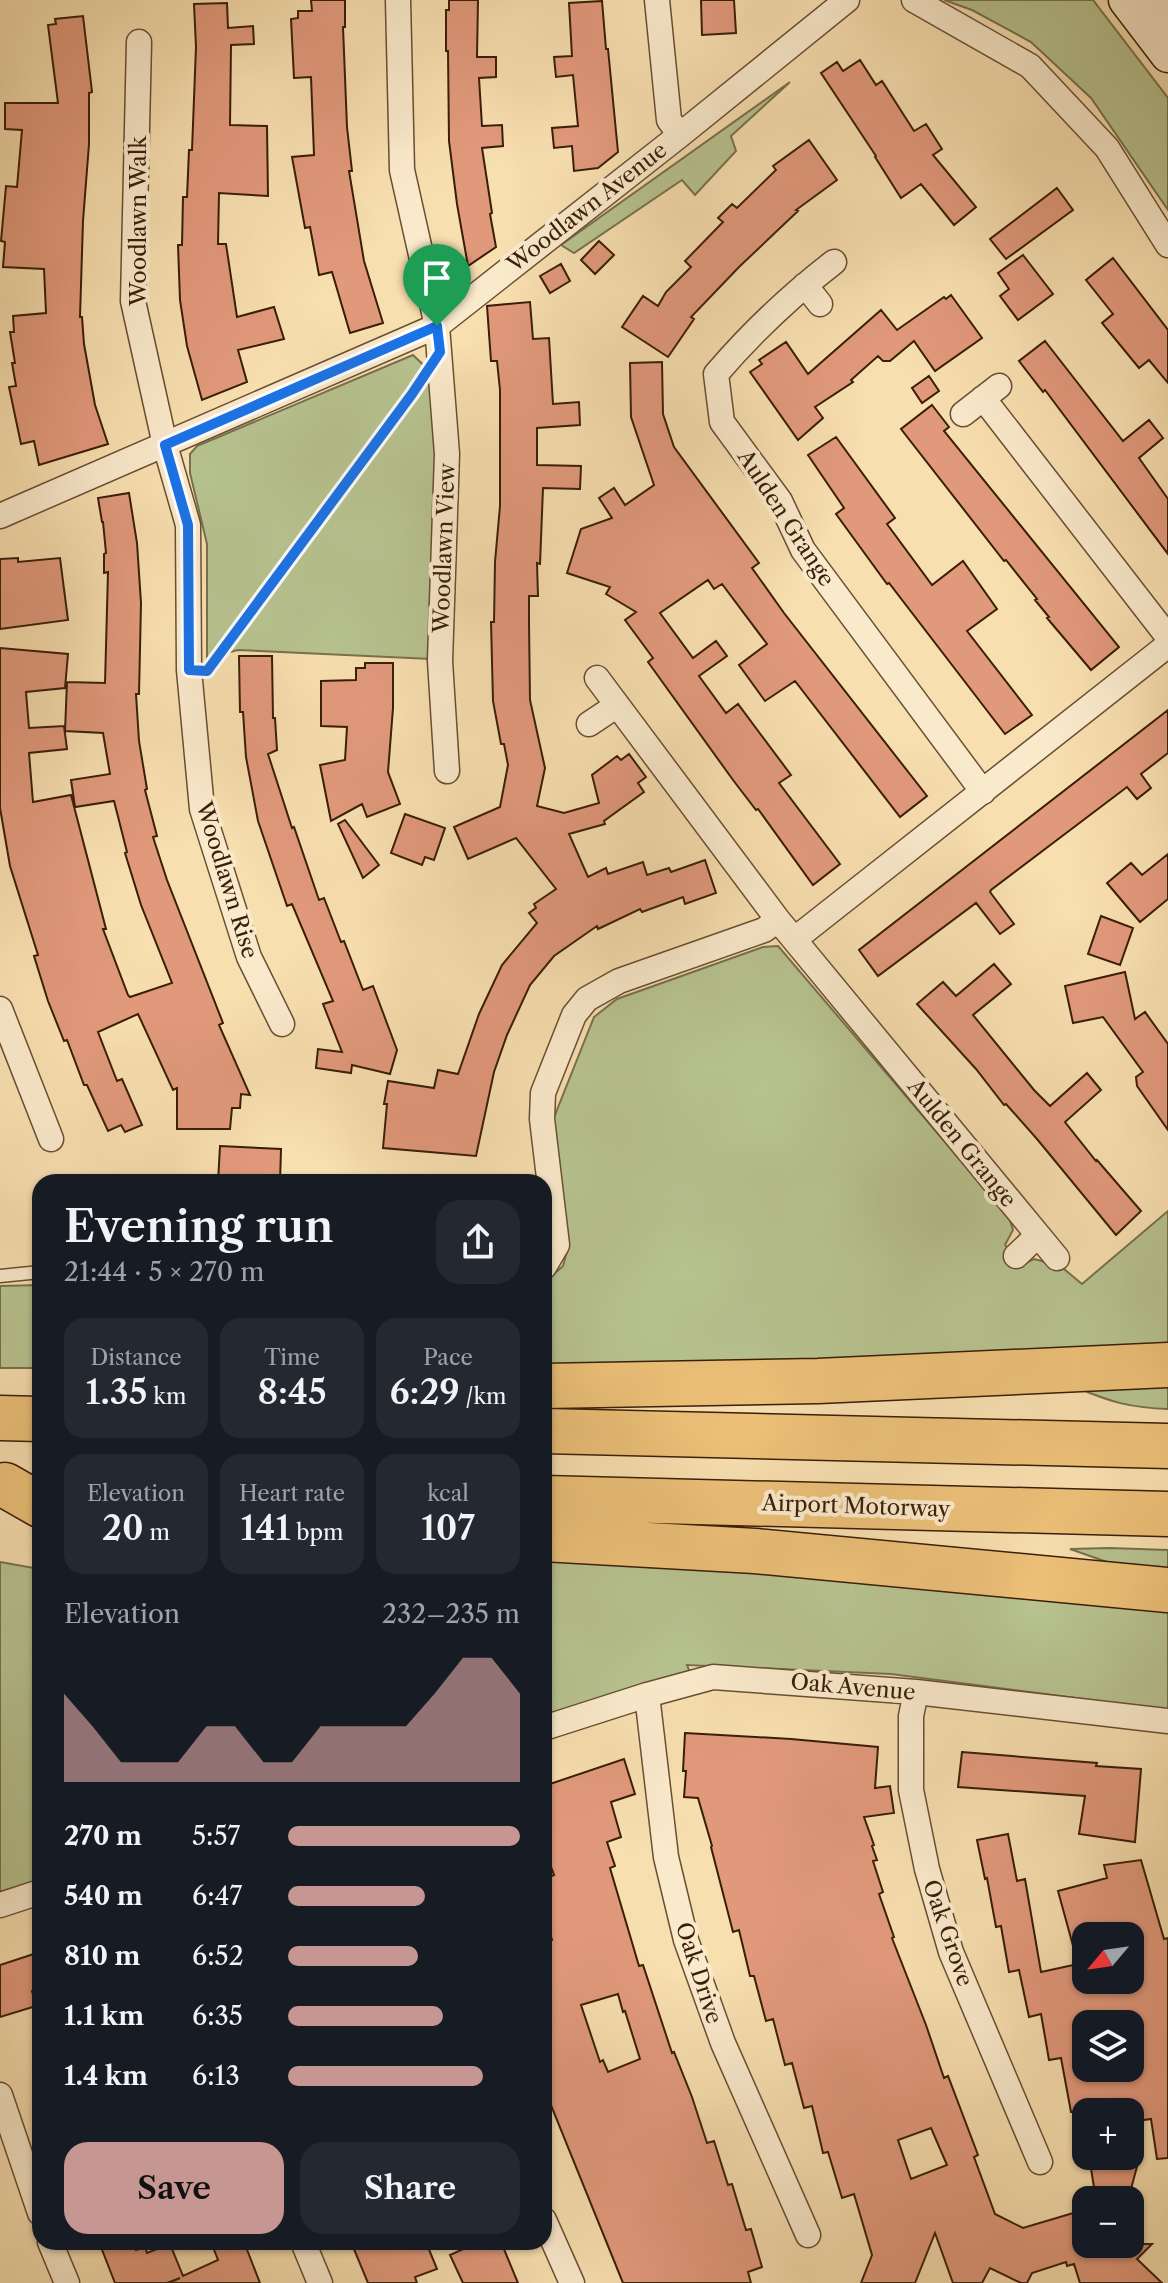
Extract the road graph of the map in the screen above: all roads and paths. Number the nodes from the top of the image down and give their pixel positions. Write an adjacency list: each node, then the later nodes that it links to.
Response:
1 (398, 0): 13 (street, Woodlawn View)
2 (657, 0): 10 (street)
3 (847, 0): 10 (street, Woodlawn Avenue)
4 (914, 0): 11 (street)
5 (1126, 0): 9 (main road)
6 (1160, 0): 7 (main road)
7 (1168, 11)
8 (139, 42): 16 (street, Woodlawn Walk)
9 (1168, 55)
10 (680, 135): 13 (street, Woodlawn Avenue)
11 (1168, 245)
12 (834, 262): 25 (street, Aulden Grange)
13 (437, 326): 14 (street, Woodlawn View); 16 (street, Woodlawn Avenue)
14 (440, 352): 20 (path); 24 (street, Woodlawn View)
15 (963, 414): 18 (street)
16 (165, 445): 17 (street, Woodlawn Avenue); 20 (street, Woodlawn Rise)
17 (0, 516)
18 (1168, 637)
19 (1168, 645): 25 (street)
20 (189, 670): 29 (street, Woodlawn Rise)
21 (597, 678): 22 (street, Aulden Grange)
22 (616, 706): 23 (street); 26 (street, Aulden Grange)
23 (589, 724)
24 (447, 771)
25 (983, 792): 27 (street)
26 (778, 920): 27 (street, Aulden Grange); 31 (street)
27 (795, 939): 33 (street, Aulden Grange)
28 (0, 1009): 30 (street)
29 (282, 1024)
30 (51, 1139)
31 (549, 1174)
32 (552, 1203): 34 (street)
33 (1038, 1235): 35 (street); 36 (street, Aulden Grange)
34 (552, 1253)
35 (1016, 1256)
36 (1057, 1258)
37 (32, 1273): 38 (lane)
38 (0, 1276)
39 (1168, 1365): 40 (highway)
40 (552, 1386)
41 (552, 1431): 42 (highway)
42 (1168, 1446)
43 (552, 1498): 44 (highway, Airport Motorway)
44 (1168, 1514)
45 (552, 1539): 46 (highway)
46 (1168, 1590)
47 (916, 1692): 48 (street, Oak Avenue); 49 (street, Oak Avenue); 54 (street, Oak Grove)
48 (647, 1695): 50 (street, Oak Avenue); 56 (street, Oak Drive)
49 (1168, 1721)
50 (552, 1725)
51 (32, 1895): 52 (street)
52 (0, 1905)
53 (0, 2095): 55 (street)
54 (1040, 2162)
55 (32, 2189)
56 (808, 2235)
57 (552, 2238): 62 (street)
58 (53, 2250): 60 (street)
59 (306, 2250): 61 (street)
60 (67, 2283)
61 (320, 2283)
62 (572, 2283)

